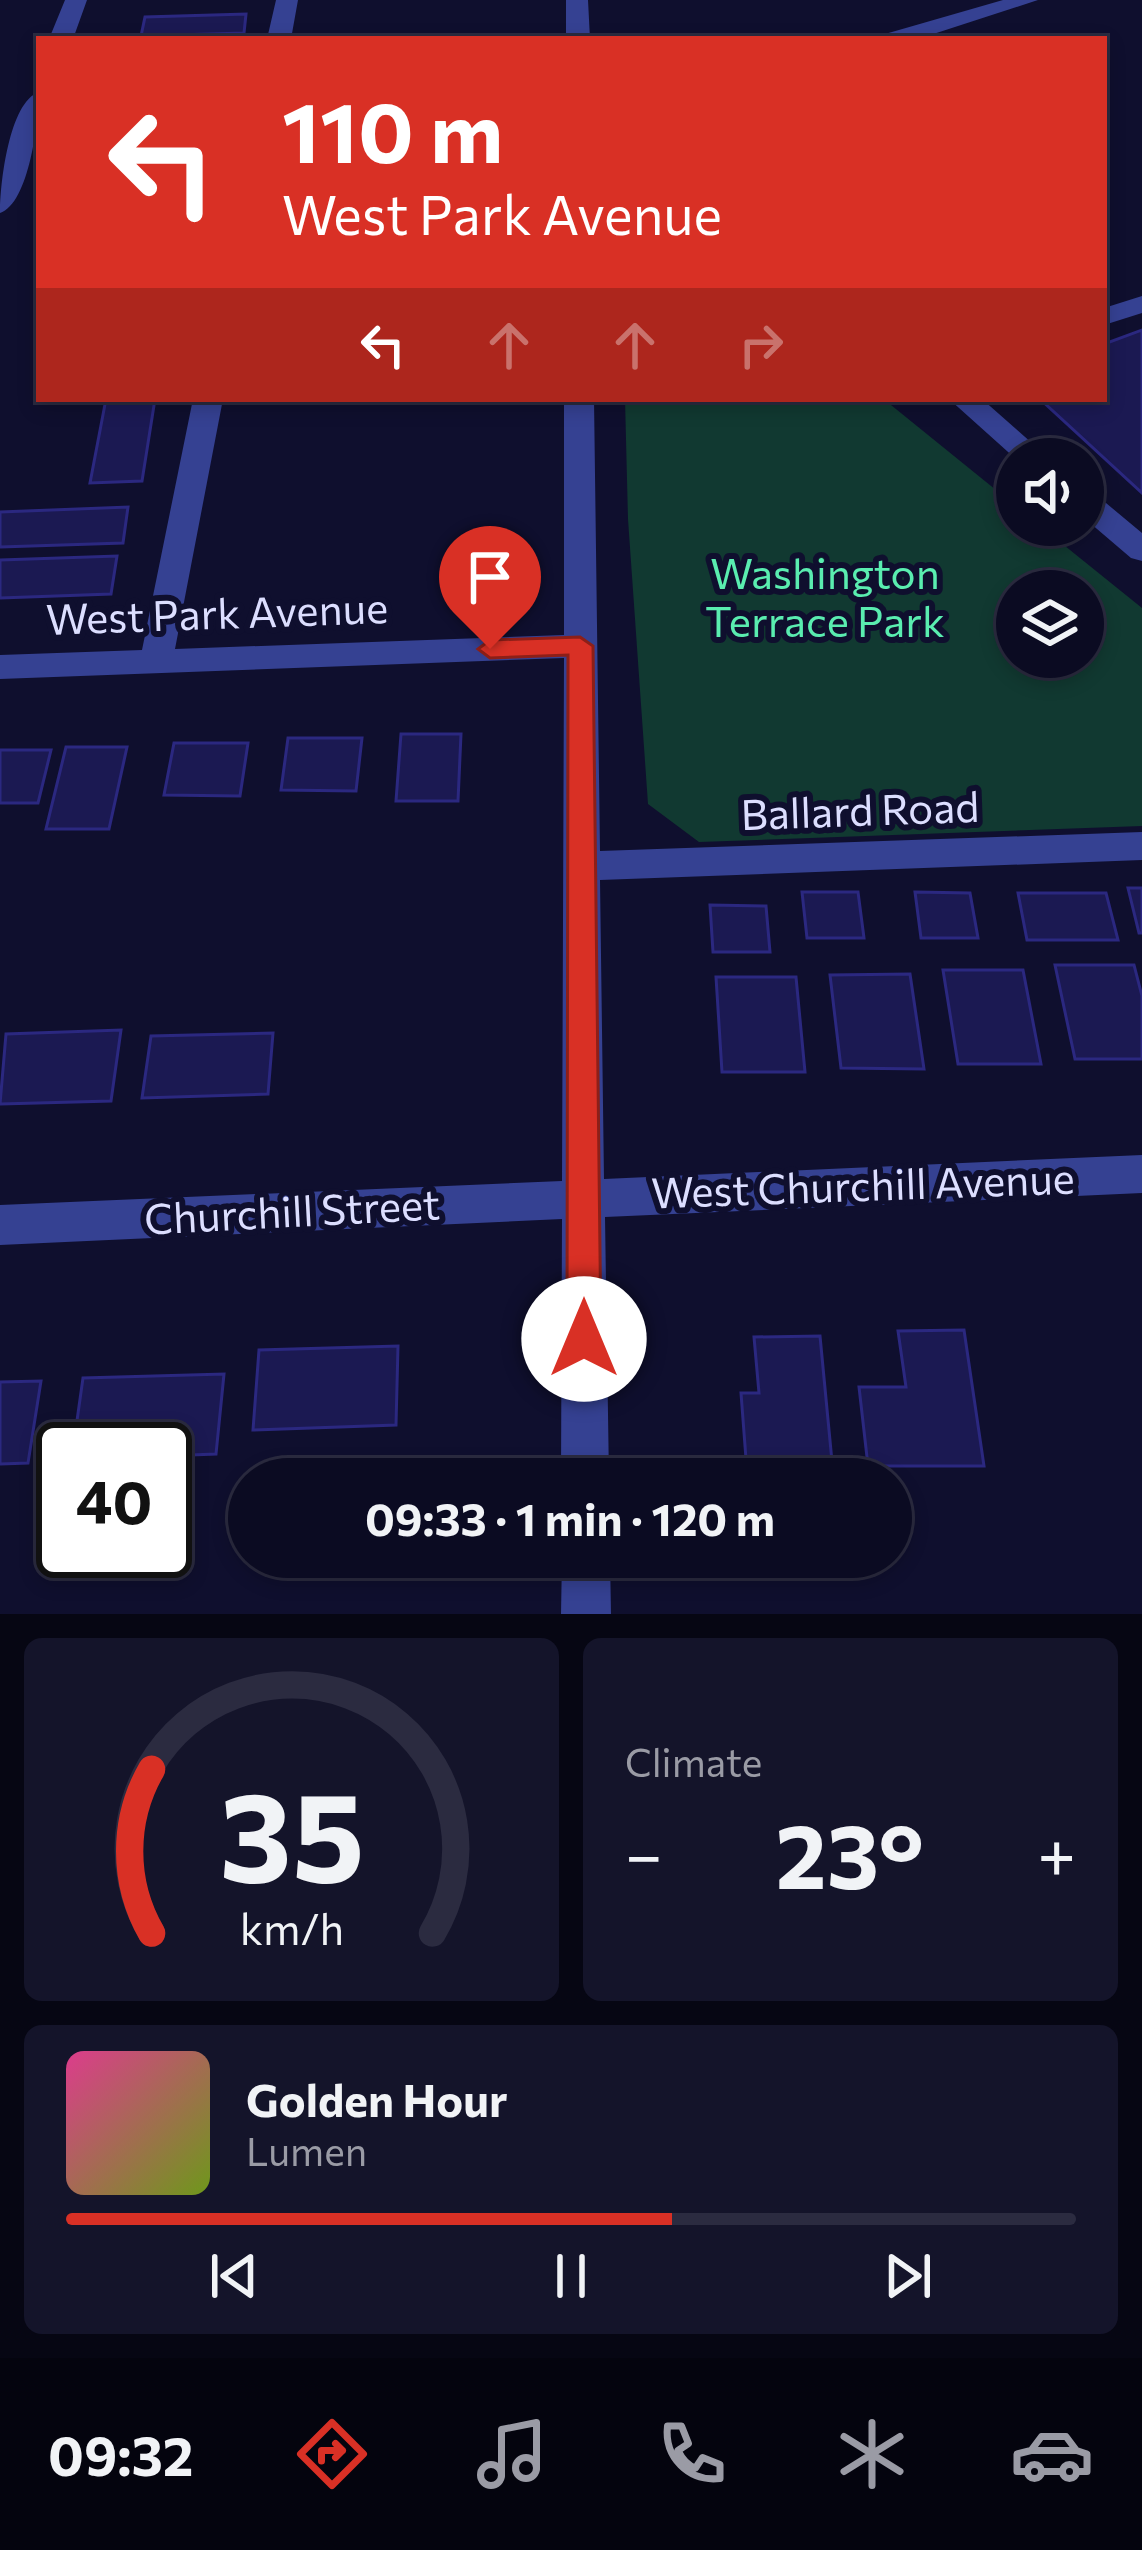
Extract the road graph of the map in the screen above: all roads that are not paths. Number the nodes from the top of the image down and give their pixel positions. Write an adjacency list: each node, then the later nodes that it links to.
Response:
1 (76, 0): 5 (street)
2 (287, 0): 6 (street)
3 (578, 0): 7 (street)
4 (1027, 0): 8 (street)
5 (62, 36)
6 (280, 36)
7 (578, 36)
8 (903, 36)
9 (36, 107): 10 (street)
10 (0, 205)
11 (1142, 304): 12 (street)
12 (1107, 316)
13 (207, 402): 20 (street)
14 (579, 402): 19 (street)
15 (968, 402): 16 (street)
16 (1010, 438)
17 (1104, 518): 18 (street)
18 (1142, 550)
19 (580, 646): 20 (street, West Park Avenue); 23 (street)
20 (156, 662): 21 (street, West Park Avenue)
21 (0, 667)
22 (1142, 846): 23 (street, Ballard Road)
23 (582, 866): 25 (street)
24 (1142, 1174): 25 (street, West Churchill Avenue)
25 (584, 1198): 26 (street, Churchill Street); 27 (street)
26 (0, 1225)
27 (585, 1458)
28 (586, 1578): 29 (street)
29 (586, 1614)

